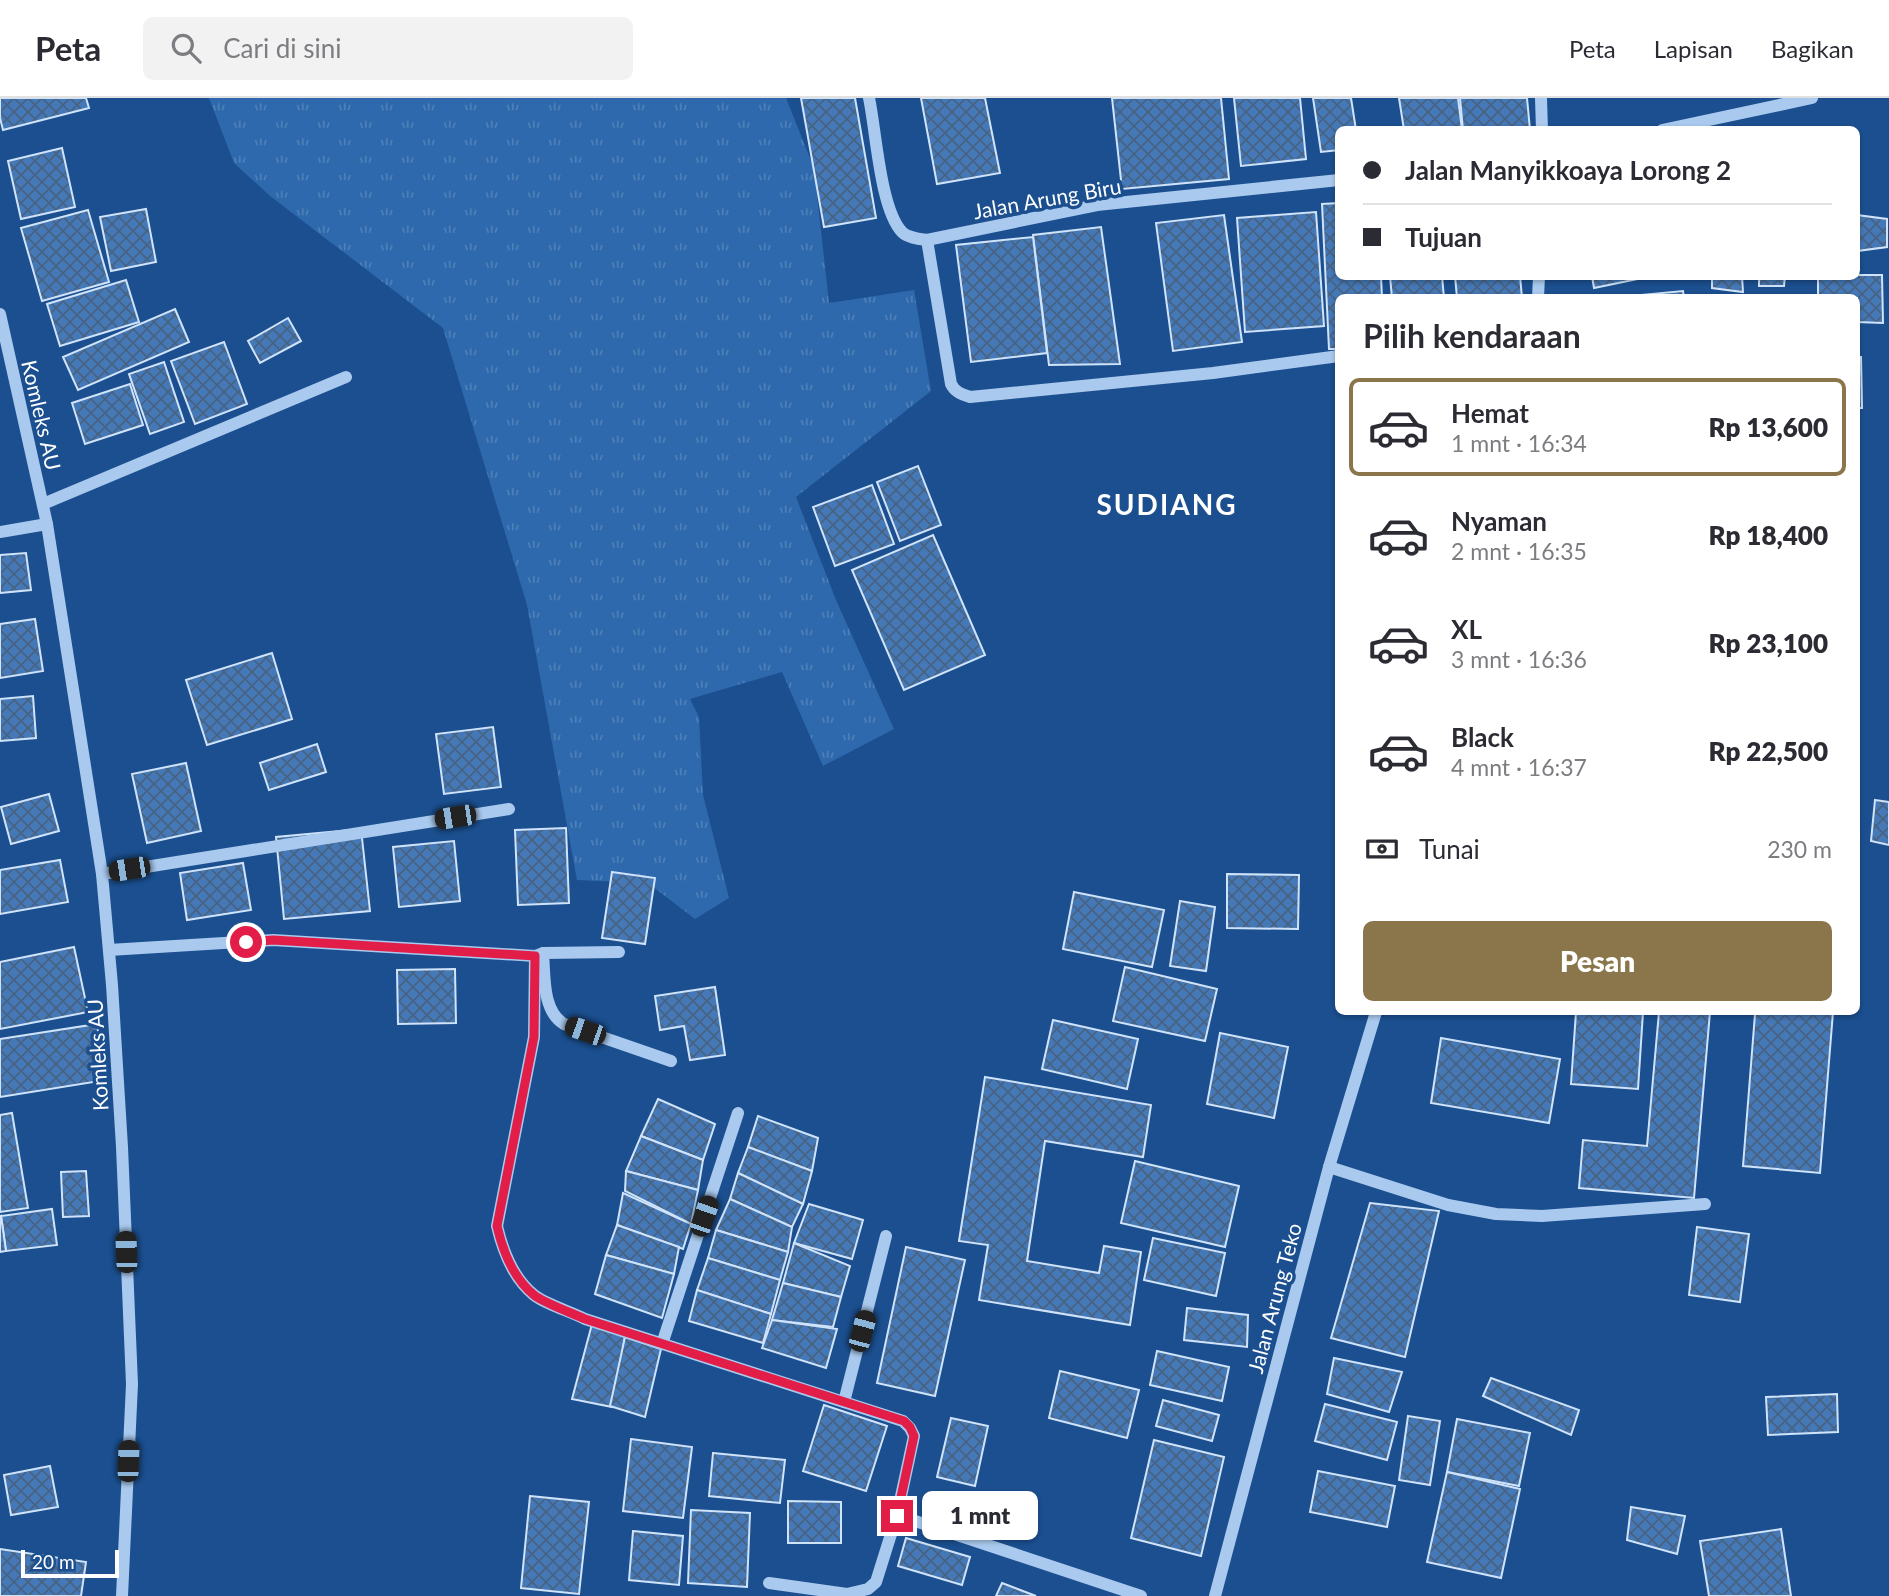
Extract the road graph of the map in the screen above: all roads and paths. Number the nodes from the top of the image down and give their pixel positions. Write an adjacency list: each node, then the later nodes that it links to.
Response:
1 (869, 98): 7 (street)
2 (1542, 98): 4 (street)
3 (1812, 98): 5 (street)
4 (1542, 126)
5 (1681, 126)
6 (1335, 180): 7 (street, Jalan Arung Biru)
7 (928, 240): 9 (street)
8 (0, 314): 11 (street, Komleks AU)
9 (1335, 357)
10 (346, 377): 11 (street)
11 (43, 504): 12 (street, Komleks AU)
12 (47, 524): 13 (street); 15 (street, Komleks AU)
13 (0, 532)
14 (509, 809): 15 (street)
15 (102, 874): 16 (street, Komleks AU)
16 (109, 950): 18 (street); 29 (street, Komleks AU)
17 (619, 952): 18 (street)
18 (539, 955): 20 (street); 25 (street)
19 (1375, 1015): 22 (street, Jalan Arung Teko)
20 (671, 1061)
21 (738, 1114): 25 (street)
22 (1329, 1167): 23 (street); 31 (street, Jalan Arung Teko)
23 (1705, 1204)
24 (886, 1236): 26 (street)
25 (662, 1344): 26 (street)
26 (844, 1402): 27 (street)
27 (897, 1516): 28 (street); 30 (street)
28 (769, 1583)
29 (122, 1592)
30 (1141, 1596)
31 (1215, 1596)

